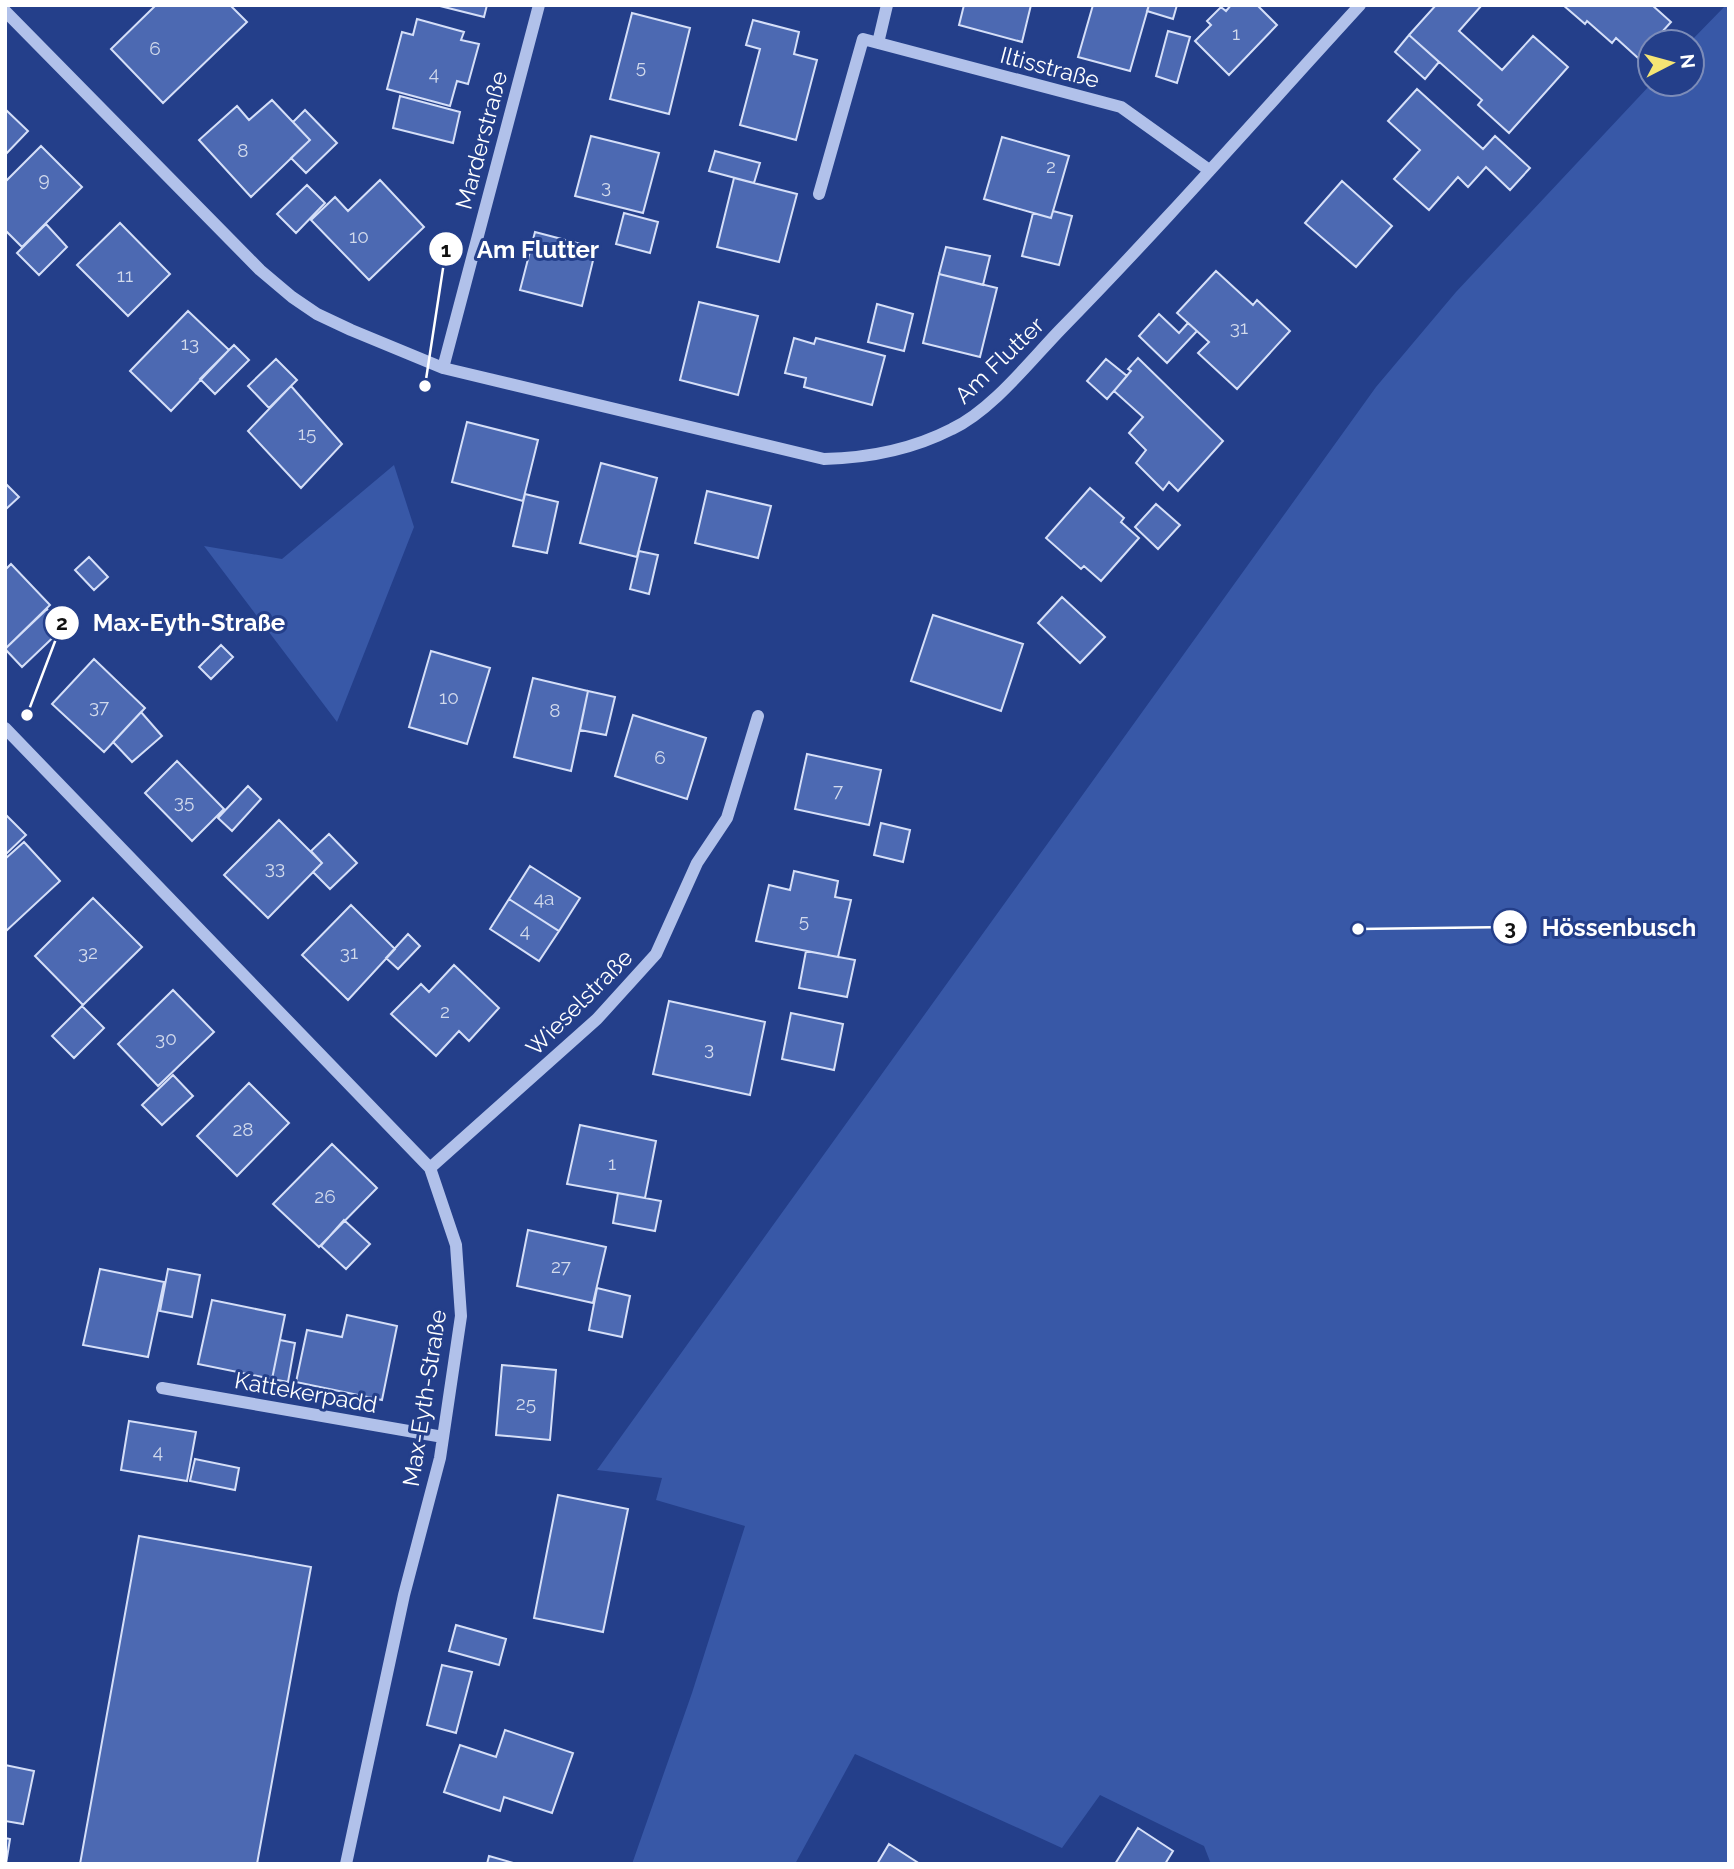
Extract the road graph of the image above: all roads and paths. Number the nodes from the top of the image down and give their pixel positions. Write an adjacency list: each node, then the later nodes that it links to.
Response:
1 (539, 5): 8 (street, Marderstraße)
2 (887, 5): 5 (street)
3 (1360, 5): 6 (street, Am Flutter)
4 (5, 11): 8 (street, Am Flutter)
5 (878, 43): 6 (street, Iltisstraße); 7 (street, Iltisstraße)
6 (1209, 170): 8 (street, Am Flutter)
7 (819, 194)
8 (443, 368)
9 (758, 716): 11 (street, Wieselstraße)
10 (5, 728): 11 (street, Max-Eyth-Straße)
11 (430, 1168): 13 (street, Max-Eyth-Straße)
12 (162, 1388): 13 (street, Kattekerpadd)
13 (443, 1437): 14 (street, Max-Eyth-Straße)
14 (346, 1864)

